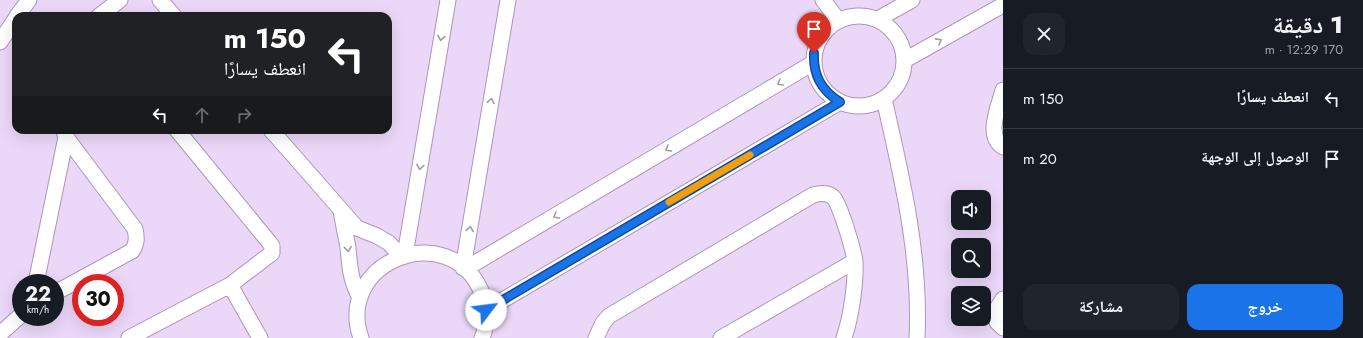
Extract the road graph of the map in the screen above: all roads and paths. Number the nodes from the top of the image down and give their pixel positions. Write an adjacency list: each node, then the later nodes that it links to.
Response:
1 (29, 0): 9 (street)
2 (120, 0): 10 (street)
3 (160, 0): 11 (street)
4 (448, 0): 27 (street, one-way to 27)
5 (508, 0): 29 (street, one-way to 5)
6 (823, 0): 13 (street)
7 (912, 0): 12 (street)
8 (1003, 5): 16 (street, one-way to 8)
9 (21, 12)
10 (104, 12)
11 (170, 12)
12 (878, 19): 13 (street); 16 (street)
13 (838, 20): 17 (street)
14 (12, 24): 15 (street)
15 (0, 42)
16 (904, 60): 19 (street)
17 (813, 63): 20 (street); 29 (street, one-way to 29)
18 (1003, 90): 25 (street)
19 (884, 99): 20 (street); 46 (street)
20 (840, 102): 35 (street)
21 (65, 134): 30 (street)
22 (66, 134): 32 (street)
23 (180, 134): 31 (street)
24 (274, 134): 26 (street)
25 (1003, 147)
26 (341, 211): 27 (street); 33 (street, one-way to 33)
27 (403, 255): 29 (street); 33 (street)
28 (854, 261): 43 (street); 44 (street); 45 (street)
29 (464, 268): 35 (street)
30 (38, 274)
31 (230, 285): 40 (street); 41 (street)
32 (64, 287)
33 (360, 298): 39 (street)
34 (1003, 299): 37 (street)
35 (486, 310): 42 (street)
36 (12, 323): 38 (street)
37 (1003, 328)
38 (0, 334)
39 (356, 336)
40 (129, 338)
41 (260, 338)
42 (482, 338)
43 (596, 338)
44 (721, 338)
45 (844, 338)
46 (917, 338)

